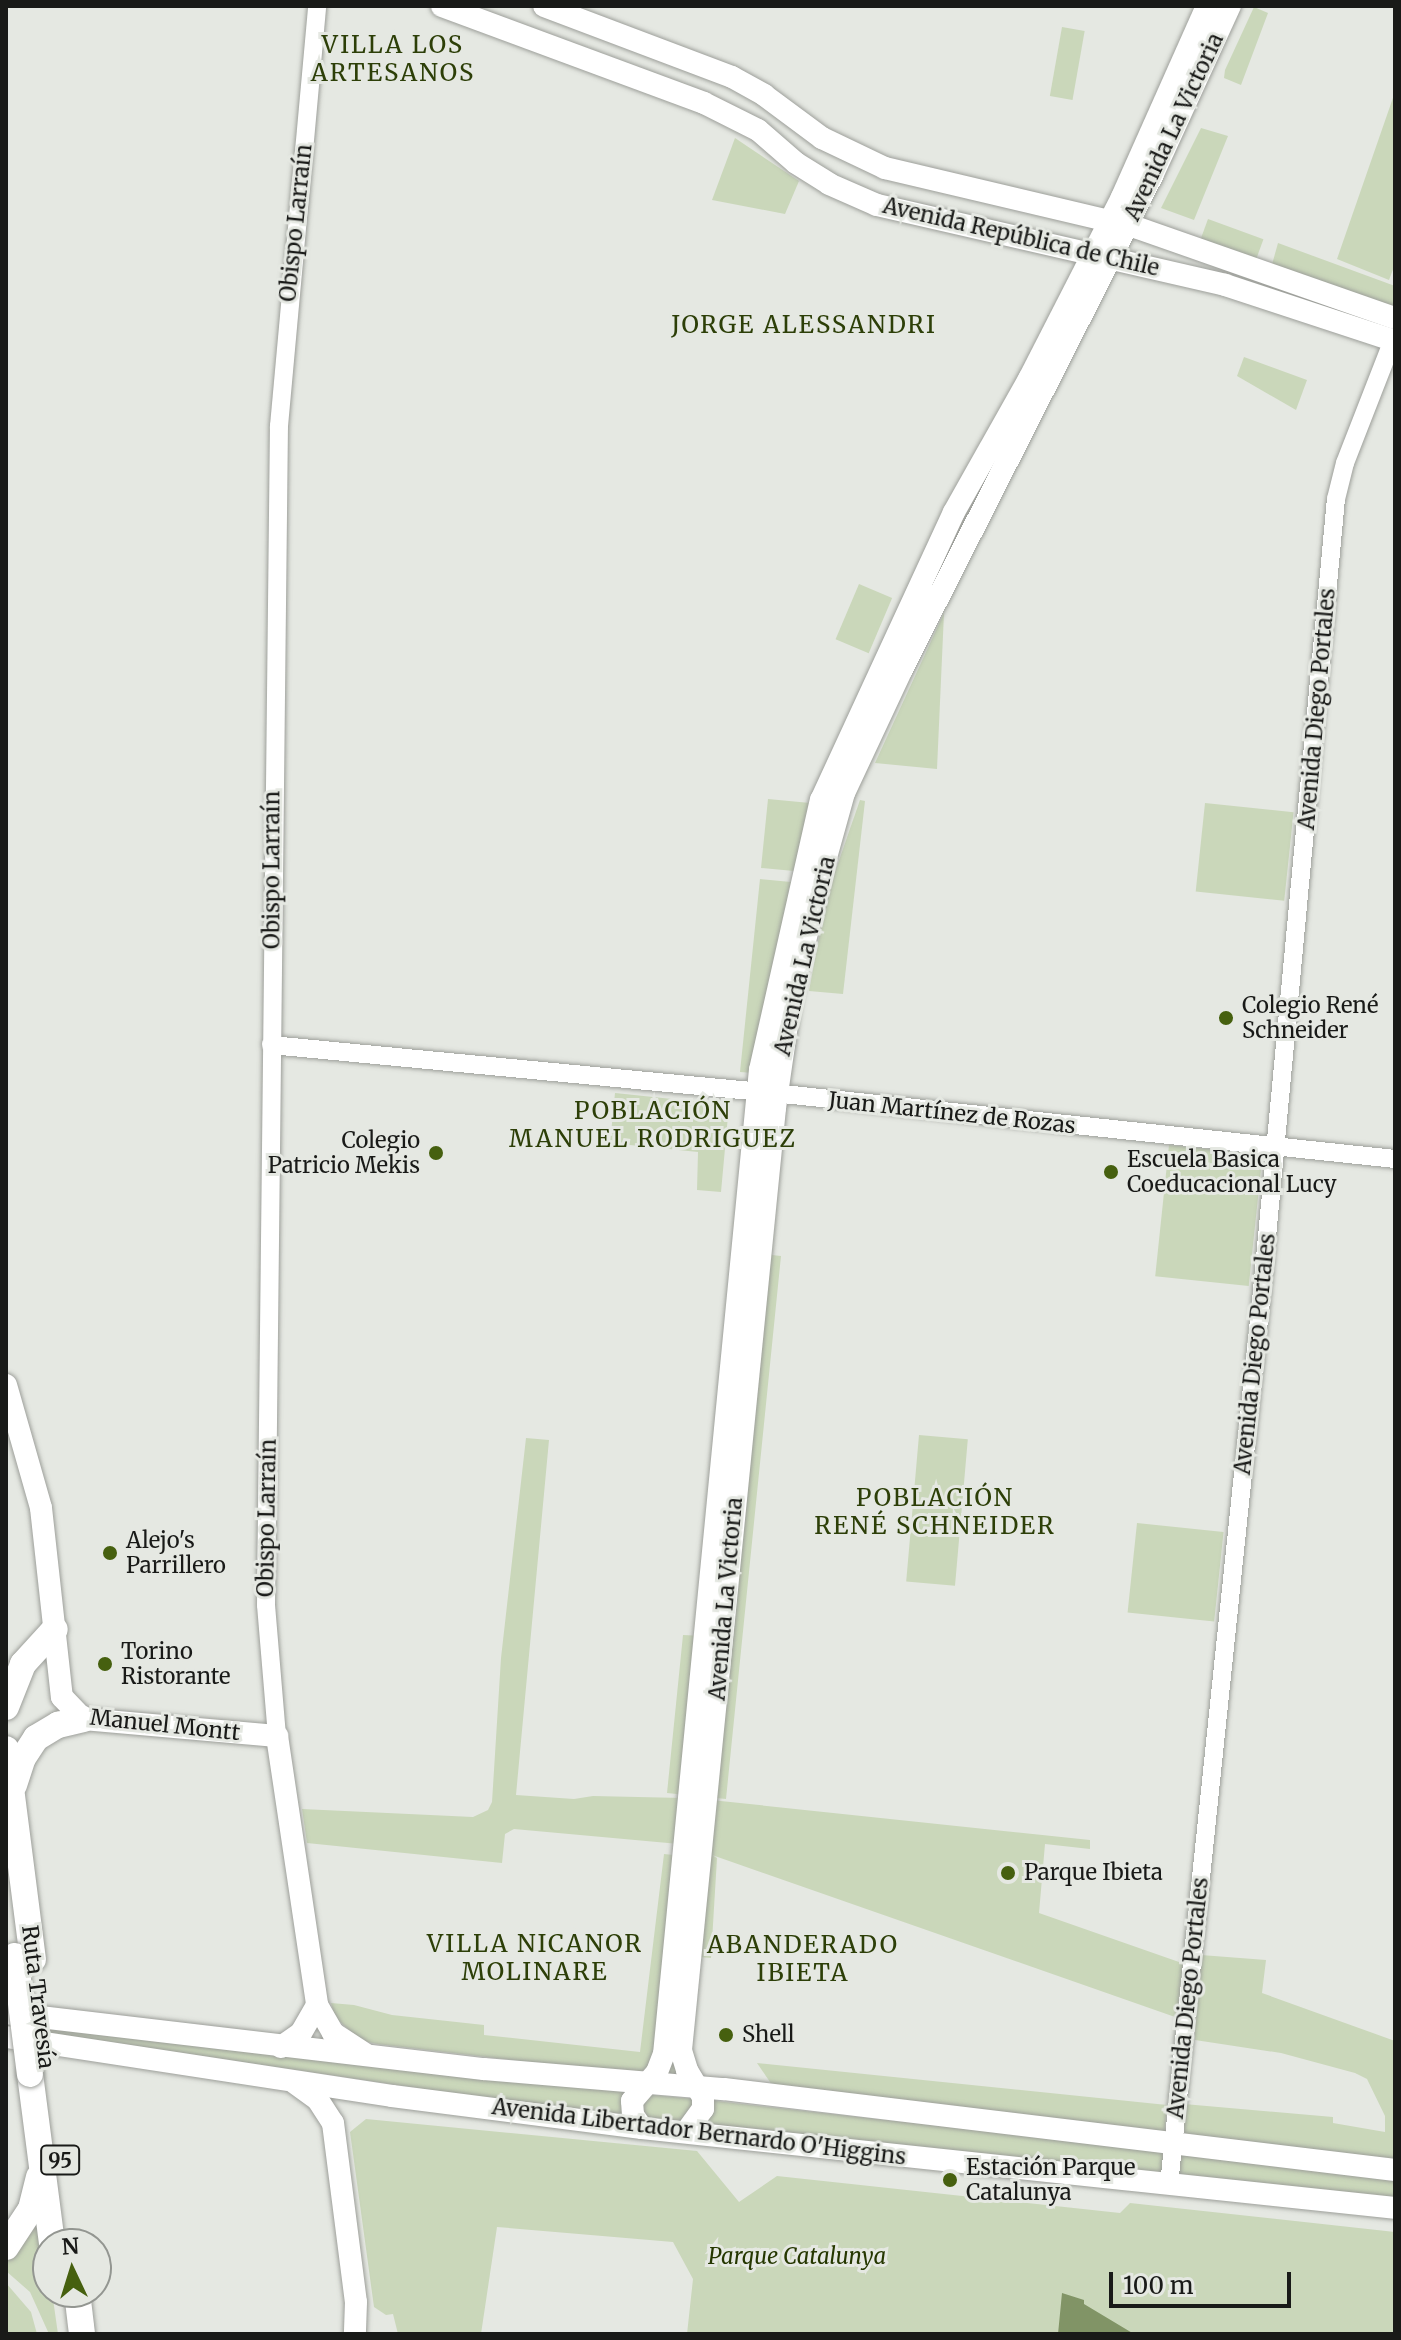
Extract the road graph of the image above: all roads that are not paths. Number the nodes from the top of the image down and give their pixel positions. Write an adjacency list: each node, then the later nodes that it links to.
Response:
1 (317, 6): 10 (street, Obispo Larraín)
2 (442, 6): 7 (main road, Avenida República de Chile)
3 (544, 6): 6 (main road, Avenida República de Chile)
4 (1207, 6): 6 (main road, Avenida La Victoria)
5 (1230, 6): 6 (main road, Avenida La Victoria)
6 (1118, 224): 7 (main road, Avenida La Victoria); 8 (main road, Avenida República de Chile)
7 (1102, 255): 9 (main road, Avenida República de Chile); 11 (main road, Avenida La Victoria)
8 (1395, 318)
9 (1394, 341): 12 (street, Avenida Diego Portales)
10 (271, 1045): 11 (street, Juan Martínez de Rozas); 18 (street, Obispo Larraín)
11 (768, 1093): 12 (street, Juan Martínez de Rozas); 30 (main road, Avenida La Victoria); 31 (main road, Avenida La Victoria)
12 (1276, 1148): 13 (street, Juan Martínez de Rozas); 36 (street, Avenida Diego Portales)
13 (1395, 1159)
14 (6, 1385): 15 (main road, Manuel Montt)
15 (55, 1629): 16 (highway); 17 (main road, Manuel Montt)
16 (6, 1707)
17 (83, 1719): 18 (main road, Manuel Montt); 20 (highway)
18 (277, 1736): 23 (main road)
19 (6, 1749): 20 (highway, Ruta Travesía / 95)
20 (12, 1797): 22 (highway, Ruta Travesía / 95)
21 (6, 1888): 22 (highway, Ruta Travesía / 95)
22 (24, 1958): 28 (highway, Ruta Travesía / 95)
23 (317, 2005): 26 (main road); 27 (main road)
24 (6, 2013): 26 (main road, Avenida Libertador Bernardo O'Higgins)
25 (6, 2037): 29 (main road, Avenida Libertador Bernardo O'Higgins)
26 (281, 2047): 27 (main road, Avenida Libertador Bernardo O'Higgins)
27 (372, 2057): 30 (main road, Avenida Libertador Bernardo O'Higgins)
28 (39, 2076): 37 (highway, Ruta Travesía / 95); 42 (highway, Ruta Travesía / 95)
29 (287, 2079): 32 (main road, Avenida Libertador Bernardo O'Higgins); 33 (main road)
30 (648, 2081): 31 (main road, Avenida Libertador Bernardo O'Higgins); 34 (main road)
31 (697, 2086): 35 (main road); 36 (main road, Avenida Libertador Bernardo O'Higgins)
32 (370, 2092): 33 (main road); 34 (main road, Avenida Libertador Bernardo O'Higgins)
33 (333, 2123): 48 (main road)
34 (642, 2128): 35 (main road, Avenida Libertador Bernardo O'Higgins)
35 (686, 2132): 39 (main road, Avenida Libertador Bernardo O'Higgins)
36 (1173, 2143): 38 (main road, Avenida Libertador Bernardo O'Higgins); 39 (street, Avenida Diego Portales)
37 (41, 2158): 41 (highway, Ruta Travesía / 95); 43 (highway)
38 (1395, 2170)
39 (1169, 2185): 40 (main road, Avenida Libertador Bernardo O'Higgins)
40 (1395, 2208)
41 (50, 2228)
42 (67, 2228)
43 (6, 2247)
44 (60, 2308): 46 (highway)
45 (79, 2308): 47 (highway)
46 (64, 2334)
47 (82, 2334)
48 (355, 2334)

